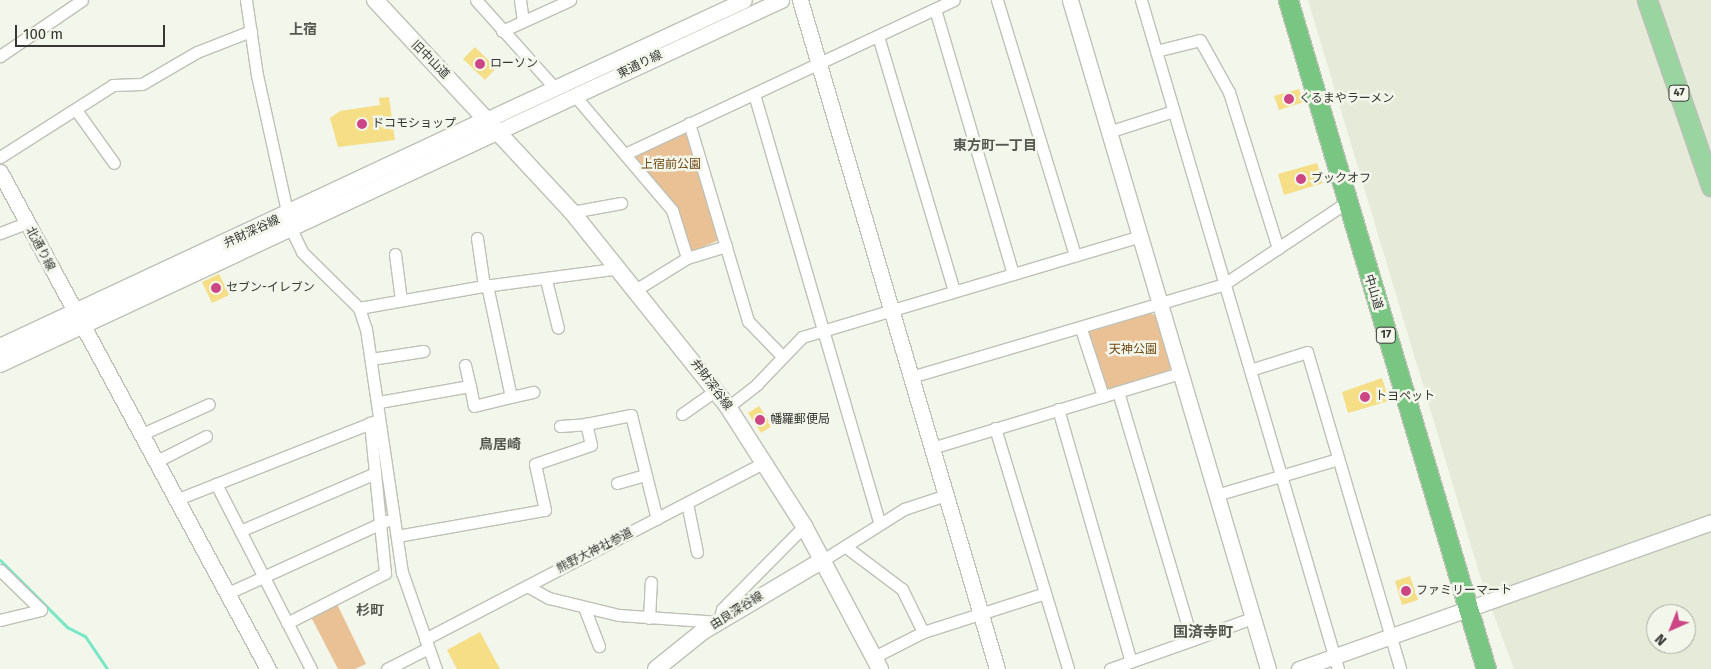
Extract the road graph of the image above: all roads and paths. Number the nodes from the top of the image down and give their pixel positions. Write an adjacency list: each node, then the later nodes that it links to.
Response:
1 (82, 0): 22 (street)
2 (246, 0): 18 (street)
3 (375, 0): 30 (main road, 旧中山道)
4 (476, 0): 19 (street)
5 (520, 0): 17 (street)
6 (570, 0): 17 (street)
7 (744, 0): 24 (street, 東通り線)
8 (781, 0): 26 (street, 東通り線)
9 (800, 0): 23 (street)
10 (954, 0): 16 (street)
11 (997, 0): 48 (street)
12 (1070, 0): 31 (street)
13 (1142, 0): 21 (street)
14 (1288, 0): 37 (highway, 中山道 / 17)
15 (1647, 0): 36 (main road, 47)
16 (935, 9): 20 (street); 51 (street)
17 (523, 22): 19 (street)
18 (251, 31): 27 (street); 40 (street)
19 (502, 31): 24 (street)
20 (878, 36): 23 (street); 56 (street)
21 (1156, 51): 28 (street); 46 (street)
22 (0, 56)
23 (819, 65): 25 (street); 60 (street)
24 (554, 87): 30 (street, 東通り線)
25 (754, 94): 29 (street); 63 (street)
26 (575, 96): 30 (street, 東通り線); 32 (street)
27 (76, 110): 33 (street); 34 (street)
28 (1174, 111): 31 (street); 53 (street)
29 (689, 124): 32 (street); 45 (street)
30 (493, 125): 39 (main road, 弁財深谷線); 40 (main road, 弁財深谷線)
31 (1108, 132): 43 (street)
32 (625, 154): 49 (street)
33 (0, 157)
34 (114, 163)
35 (0, 172): 41 (street, 北通り線)
36 (1711, 186)
37 (1347, 202): 46 (street); 123 (highway, 中山道 / 17)
38 (621, 203): 39 (street)
39 (572, 212): 50 (main road, 弁財深谷線)
40 (290, 222): 59 (street); 61 (main road, 弁財深谷線)
41 (26, 223): 42 (street); 61 (street, 北通り線)
42 (0, 233)
43 (1138, 237): 48 (street); 58 (street)
44 (477, 238): 54 (street)
45 (726, 246): 49 (street); 67 (street)
46 (1278, 248): 53 (street)
47 (395, 254): 57 (street)
48 (1075, 256): 51 (street)
49 (687, 258): 55 (street)
50 (620, 268): 52 (street); 55 (main road, 弁財深谷線)
51 (1013, 274): 56 (street)
52 (546, 280): 54 (street); 62 (street)
53 (1224, 284): 58 (street); 71 (street)
54 (486, 285): 57 (street); 79 (street)
55 (637, 289): 75 (main road, 弁財深谷線)
56 (954, 291): 60 (street)
57 (401, 300): 59 (street)
58 (1160, 305): 64 (street); 72 (street)
59 (359, 308): 68 (street)
60 (891, 310): 63 (street); 73 (street)
61 (78, 319): 65 (main road, 弁財深谷線); 69 (main road, 弁財深谷線); 90 (street, 北通り線)
62 (558, 328)
63 (823, 329): 67 (street); 109 (street)
64 (1081, 330): 73 (street); 78 (street)
65 (0, 347)
66 (423, 351): 68 (street)
67 (783, 357): 82 (street)
68 (371, 359): 80 (street)
69 (0, 364)
70 (465, 365): 74 (street)
71 (1250, 370): 93 (street); 98 (street)
72 (1180, 373): 77 (street); 102 (street)
73 (911, 377): 92 (street)
74 (470, 386): 79 (street); 80 (street)
75 (716, 391): 82 (main road, 弁財深谷線); 84 (street)
76 (533, 392): 79 (street)
77 (1118, 392): 78 (street); 132 (street)
78 (1103, 396): 83 (street)
79 (511, 397)
80 (379, 402): 85 (street)
81 (209, 404): 90 (street)
82 (728, 407): 95 (main road, 弁財深谷線)
83 (1058, 410): 89 (street); 135 (street)
84 (682, 414)
85 (382, 418): 86 (street); 105 (street)
86 (370, 423): 96 (street); 100 (street)
87 (586, 424): 88 (street); 97 (street); 112 (street)
88 (560, 426)
89 (995, 428): 92 (street); 121 (street)
90 (142, 434): 94 (street, 北通り線)
91 (206, 436): 94 (street)
92 (932, 448): 101 (street)
93 (1338, 459): 98 (street); 131 (street)
94 (157, 460): 103 (street, 北通り線)
95 (765, 462): 104 (street, 熊野大神社参道); 110 (main road, 弁財深谷線)
96 (375, 474): 108 (street); 111 (street)
97 (646, 475): 99 (street); 106 (street)
98 (1282, 475): 102 (street); 137 (street)
99 (617, 483)
100 (216, 484): 103 (street); 111 (street)
101 (946, 494): 109 (street); 124 (street)
102 (1216, 495): 126 (street)
103 (178, 499): 120 (street, 北通り線)
104 (687, 504): 106 (street, 熊野大神社参道); 114 (street)
105 (394, 517): 108 (street); 112 (street)
106 (657, 519): 119 (street, 熊野大神社参道)
107 (1711, 522): 123 (street)
108 (380, 523): 117 (street); 129 (street)
109 (880, 524): 113 (street)
110 (804, 526): 115 (main road, 弁財深谷線); 128 (street)
111 (240, 531): 117 (street)
112 (397, 536): 133 (street)
113 (846, 547): 115 (street); 130 (street)
114 (697, 552)
115 (823, 560): 128 (main road, 由良深谷線); 136 (main road, 弁財深谷線)
116 (0, 570): 127 (street)
117 (262, 576): 120 (street); 129 (street)
118 (651, 582): 125 (street)
119 (527, 586): 122 (street); 133 (street, 熊野大神社参道)
120 (228, 593): 139 (street, 北通り線)
121 (1045, 593): 124 (street); 144 (street)
122 (584, 607): 125 (street); 134 (street)
123 (1469, 610): 131 (street); 149 (highway, 中山道 / 17)
124 (981, 613): 130 (street); 143 (street)
125 (648, 618): 128 (street)
126 (1252, 618): 132 (street); 146 (street)
127 (0, 620)
128 (719, 622): 138 (main road, 由良深谷線)
129 (287, 623): 140 (street)
130 (923, 632): 136 (street)
131 (1391, 636): 137 (street); 148 (street)
132 (1192, 640): 135 (street)
133 (427, 644): 141 (street, 熊野大神社参道); 142 (street)
134 (599, 646)
135 (1131, 662): 145 (street)
136 (877, 663)
137 (1336, 663): 147 (street)
138 (666, 666)
139 (268, 669)
140 (311, 669)
141 (387, 669)
142 (436, 669)
143 (997, 669)
144 (1068, 669)
145 (1110, 669)
146 (1268, 669)
147 (1299, 669)
148 (1400, 669)
149 (1486, 669)

